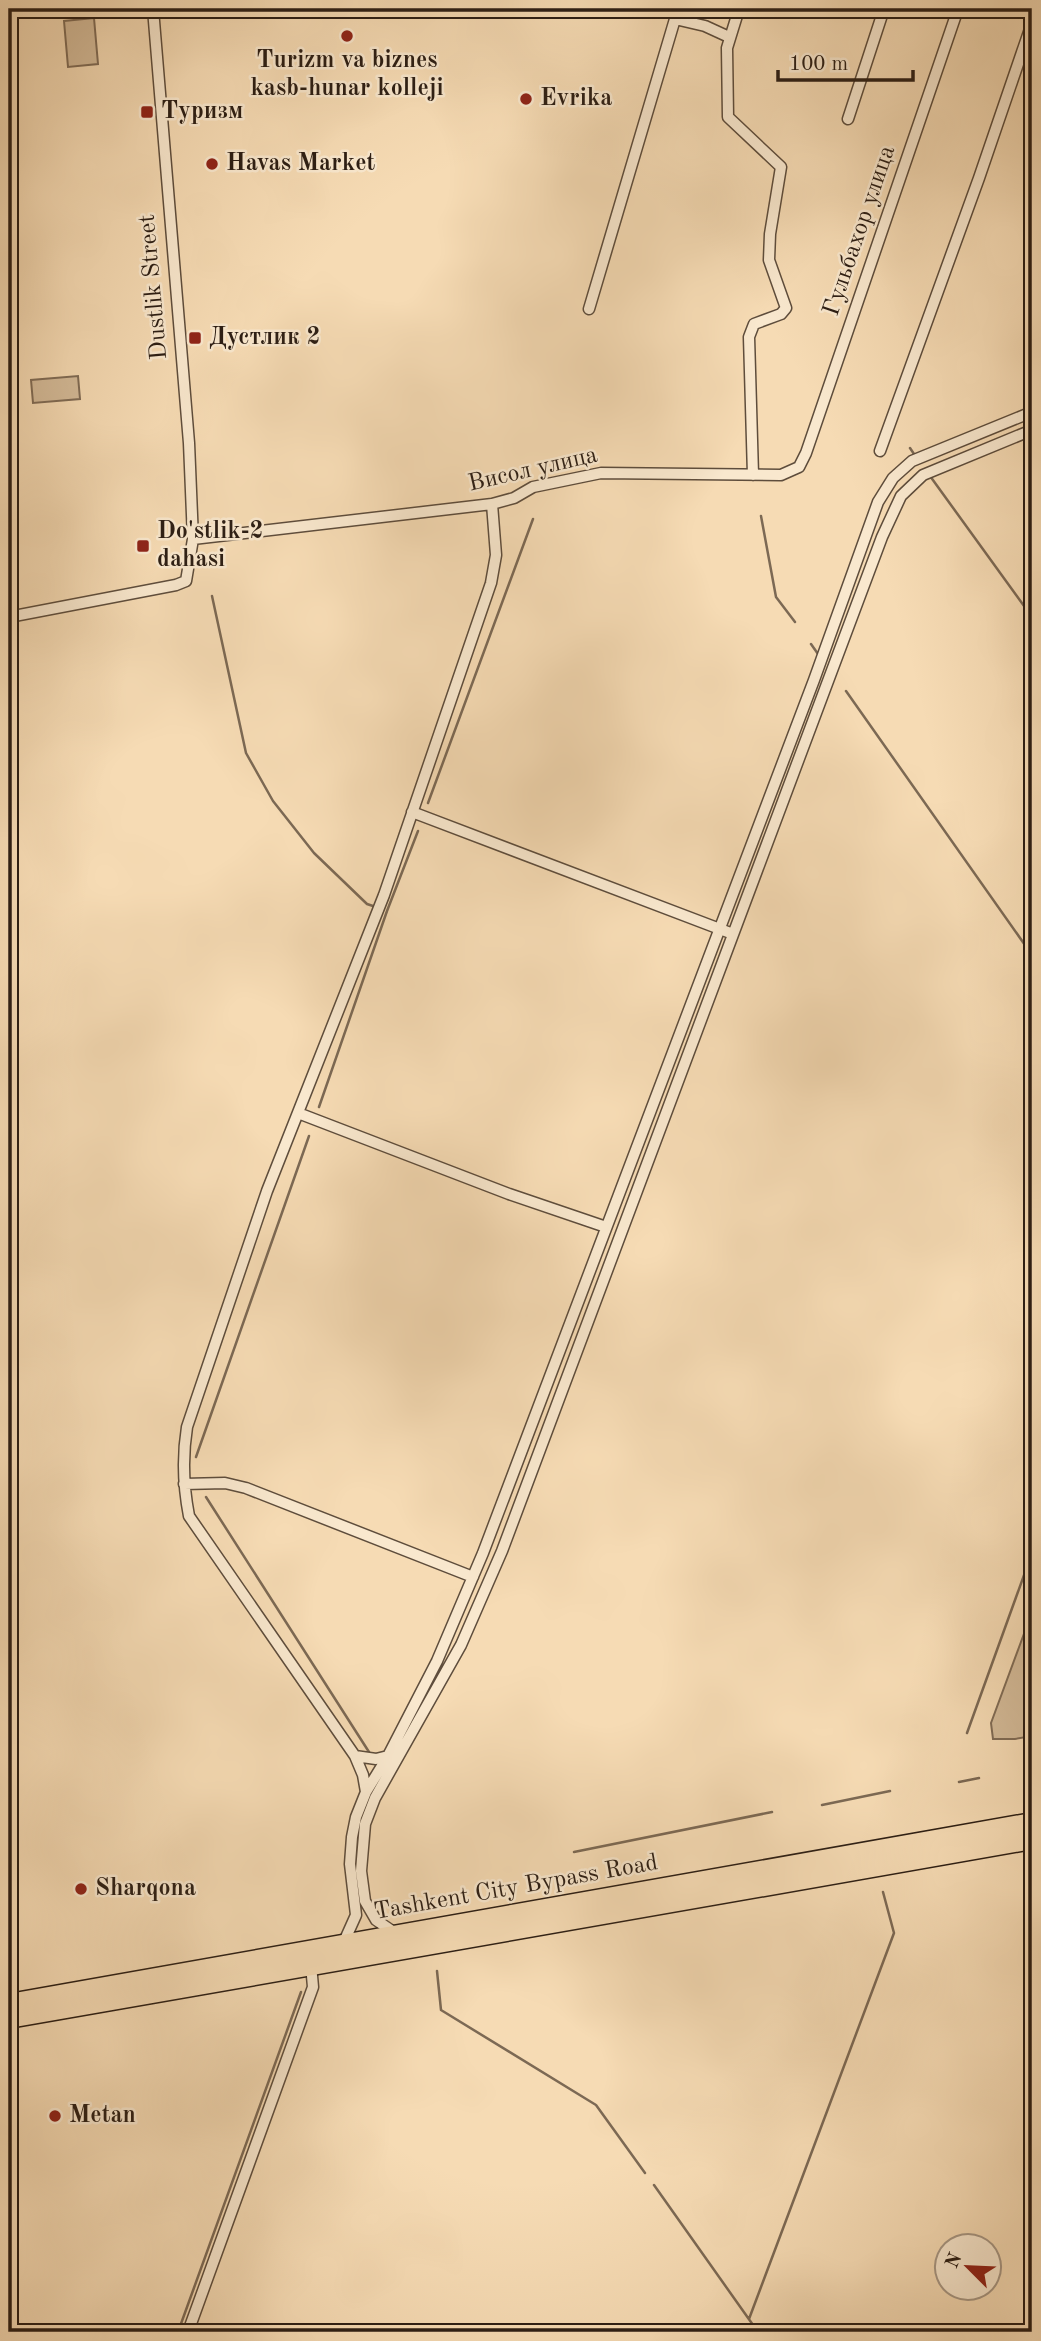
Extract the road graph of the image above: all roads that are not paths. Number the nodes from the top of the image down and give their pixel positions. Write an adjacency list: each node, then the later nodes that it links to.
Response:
1 (153, 9): 18 (street, Dustlik Street)
2 (739, 9): 7 (street)
3 (884, 9): 8 (street)
4 (958, 9): 13 (street, Гульбахор улица)
5 (675, 14): 7 (street); 9 (street)
6 (1032, 23): 12 (street)
7 (729, 37): 14 (street)
8 (848, 119)
9 (589, 309)
10 (1032, 412): 15 (street)
11 (1032, 430): 17 (street)
12 (880, 451)
13 (799, 467): 14 (street, Висол улица)
14 (753, 475): 16 (street, Висол улица)
15 (881, 496): 17 (street); 21 (street)
16 (492, 504): 18 (street, Висол улица); 20 (street)
17 (896, 504): 22 (street)
18 (193, 539): 19 (street, Dustlik Street)
19 (9, 617)
20 (412, 811): 21 (street); 23 (street)
21 (719, 929): 22 (street); 24 (street)
22 (733, 934): 26 (street)
23 (298, 1113): 24 (street); 27 (street)
24 (606, 1227): 25 (street)
25 (559, 1353): 26 (street); 28 (street)
26 (574, 1359): 35 (street)
27 (184, 1484): 28 (street); 29 (street)
28 (473, 1577): 30 (street)
29 (355, 1756): 30 (street); 31 (street)
30 (388, 1756): 31 (street)
31 (366, 1793): 36 (street)
32 (1032, 1822): 34 (highway, Tashkent City Bypass Road)
33 (1032, 1840): 34 (highway, Tashkent City Bypass Road)
34 (679, 1893): 35 (highway, Tashkent City Bypass Road); 37 (highway, Tashkent City Bypass Road)
35 (399, 1934): 36 (highway, Tashkent City Bypass Road)
36 (343, 1944): 38 (highway, Tashkent City Bypass Road)
37 (311, 1965): 39 (highway, Tashkent City Bypass Road); 40 (street)
38 (9, 2003)
39 (9, 2019)
40 (188, 2332)

